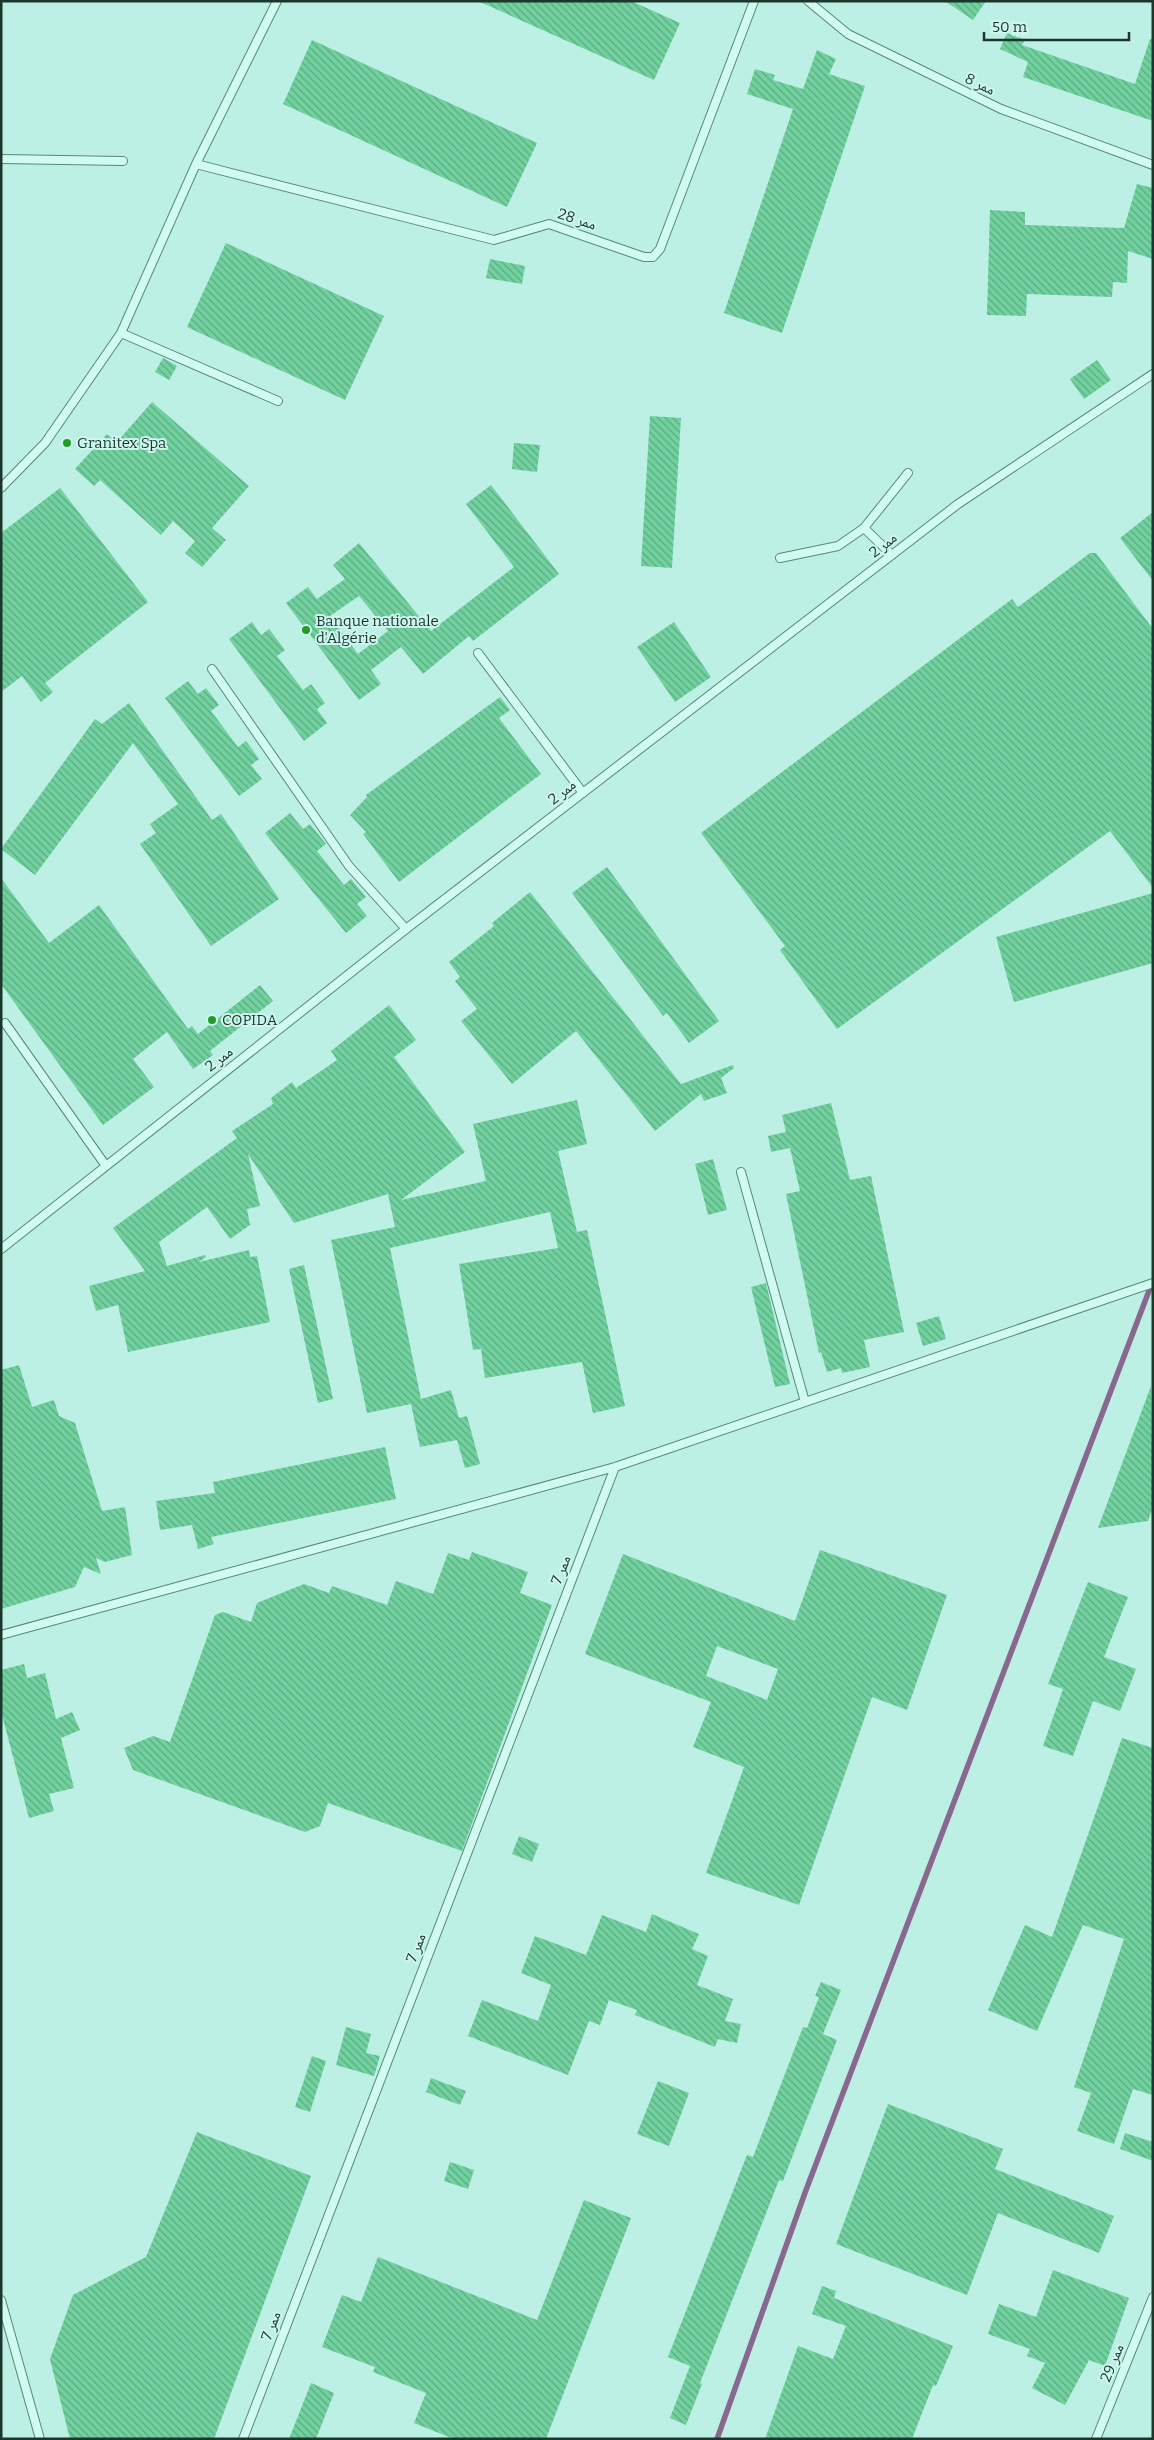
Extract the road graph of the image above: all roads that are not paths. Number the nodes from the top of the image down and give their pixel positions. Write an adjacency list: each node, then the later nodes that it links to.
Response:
1 (277, 1): 6 (lane)
2 (754, 1): 6 (lane, ممر 28)
3 (808, 1): 7 (lane, ممر 8)
4 (1, 159): 5 (lane)
5 (124, 161)
6 (196, 164): 8 (lane)
7 (1153, 165)
8 (121, 333): 10 (lane); 12 (lane)
9 (1153, 374): 14 (lane, ممر 2)
10 (278, 401)
11 (908, 473): 13 (lane)
12 (1, 488)
13 (864, 528): 14 (lane); 15 (lane)
14 (892, 555): 18 (lane, ممر 2)
15 (780, 558)
16 (478, 653): 18 (lane)
17 (212, 669): 19 (lane)
18 (583, 793): 19 (lane, ممر 2)
19 (406, 929): 21 (lane, ممر 2)
20 (5, 1023): 21 (lane)
21 (106, 1166): 23 (lane, ممر 2)
22 (741, 1172): 25 (lane)
23 (1, 1249)
24 (1153, 1283): 25 (lane)
25 (804, 1402): 26 (lane)
26 (615, 1467): 27 (lane); 31 (lane, ممر 7)
27 (1, 1635)
28 (1153, 2297): 32 (lane, ممر 29)
29 (1, 2300): 30 (lane)
30 (40, 2439)
31 (243, 2439)
32 (1096, 2439)

